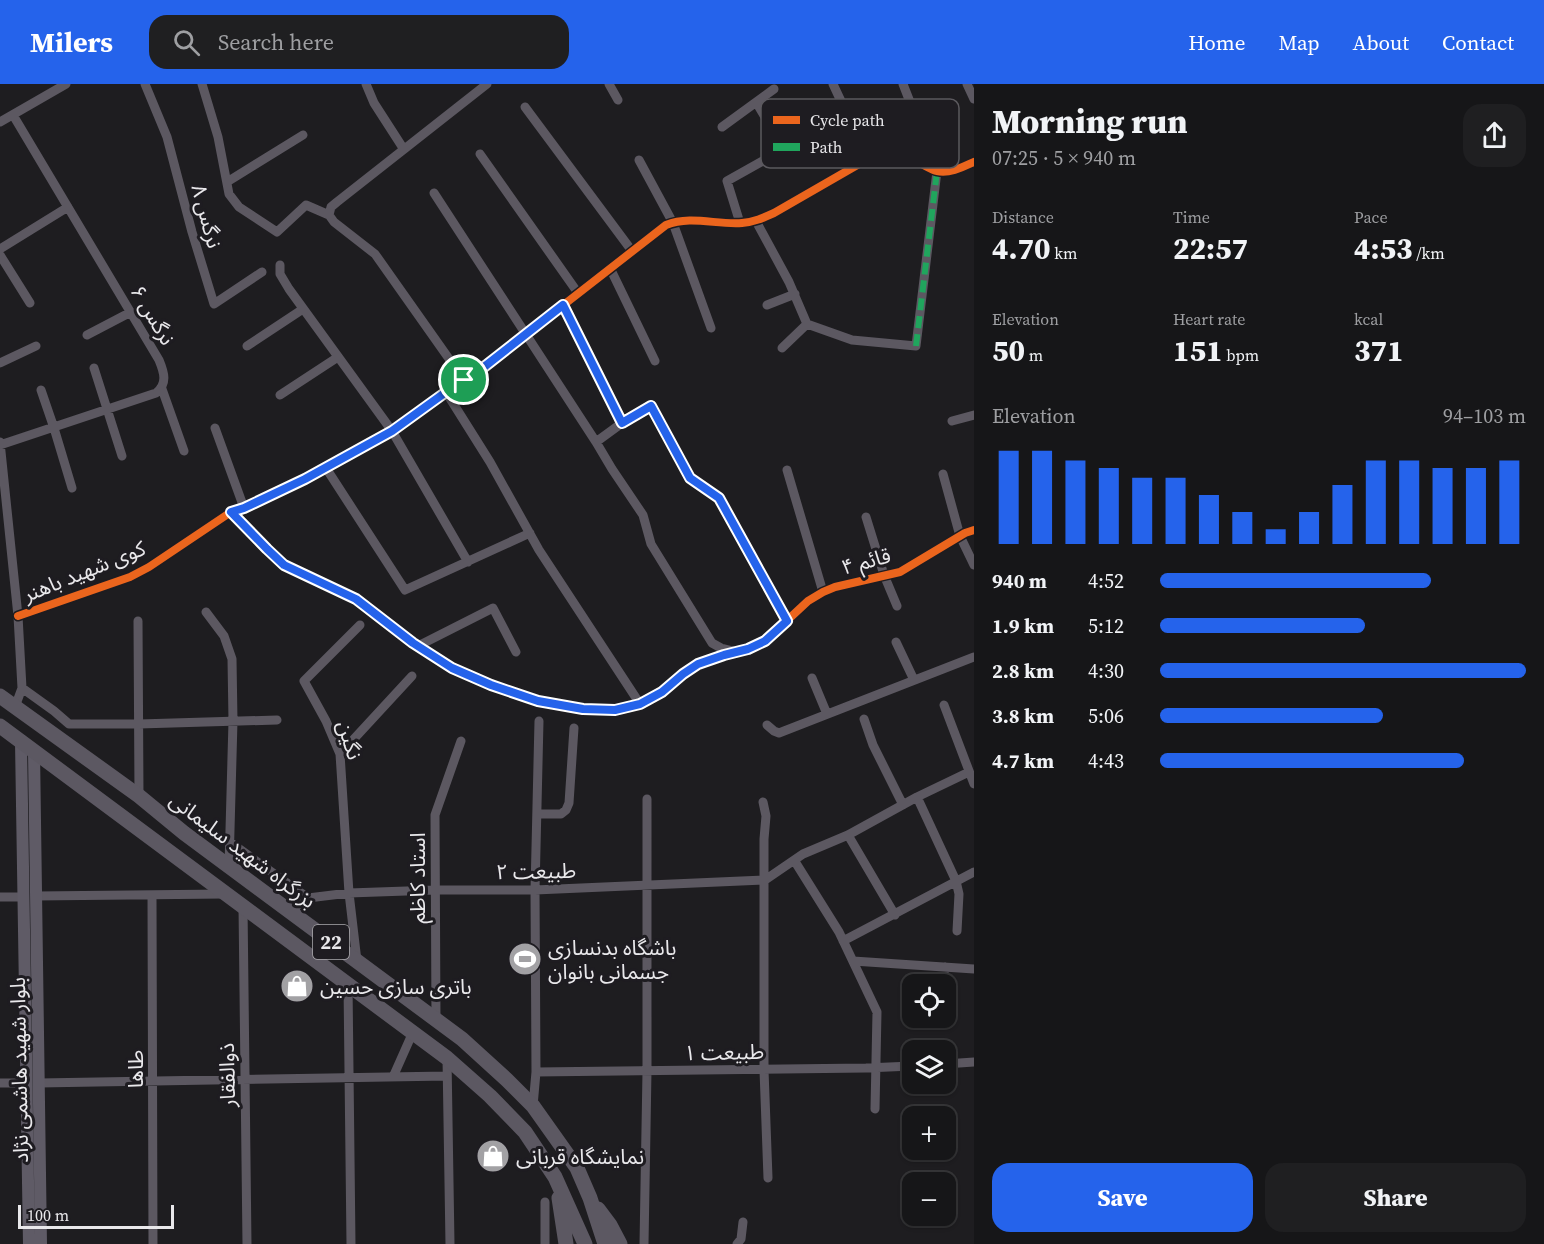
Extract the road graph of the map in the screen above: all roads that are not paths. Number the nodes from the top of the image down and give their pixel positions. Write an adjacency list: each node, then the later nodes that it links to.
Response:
1 (66, 84): 18 (street)
2 (145, 84): 45 (street, نرگس ۸)
3 (202, 84): 33 (street)
4 (366, 84): 22 (street)
5 (487, 84): 22 (street)
6 (609, 84): 14 (street)
7 (833, 84): 11 (street)
8 (903, 84): 12 (street)
9 (967, 84): 13 (street)
10 (774, 89): 15 (street)
11 (840, 99)
12 (909, 99)
13 (974, 99)
14 (618, 100)
15 (756, 102): 17 (street); 20 (street)
16 (525, 107): 41 (street)
17 (761, 110)
18 (13, 115): 19 (street); 35 (street, نرگس ۶)
19 (0, 122)
20 (722, 127)
21 (303, 135): 33 (street)
22 (403, 148): 36 (street)
23 (480, 154): 46 (street)
24 (639, 160): 38 (street)
25 (761, 162): 39 (street)
26 (974, 162): 30 (street)
27 (852, 168): 37 (street, کوی شهید باهنر)
28 (930, 168): 32 (street, کوی شهید باهنر)
29 (936, 168): 32 (street)
30 (959, 168)
31 (959, 168): 32 (street)
32 (937, 171): 53 (street)
33 (227, 182): 36 (street)
34 (434, 193): 55 (street)
35 (68, 207): 40 (street); 52 (street, نرگس ۶)
36 (329, 215): 64 (street)
37 (756, 221): 39 (street, کوی شهید باهنر); 47 (street)
38 (673, 223): 39 (street, کوی شهید باهنر); 41 (street, کوی شهید باهنر); 54 (street)
39 (740, 223)
40 (0, 249)
41 (632, 251): 44 (street, کوی شهید باهنر)
42 (0, 255): 48 (street)
43 (280, 265): 51 (street)
44 (610, 268): 46 (street, کوی شهید باهنر); 61 (street)
45 (262, 272)
46 (578, 293): 50 (street, کوی شهید باهنر)
47 (795, 294): 49 (street); 53 (street)
48 (30, 303)
49 (767, 304)
50 (563, 305): 55 (street, کوی شهید باهنر); 72 (street)
51 (303, 309): 58 (street); 60 (street)
52 (131, 312): 56 (street); 65 (street, نرگس ۶)
53 (807, 324): 59 (street)
54 (711, 328)
55 (526, 334): 64 (street, کوی شهید باهنر); 77 (street)
56 (87, 335)
57 (36, 346): 62 (street)
58 (247, 346)
59 (782, 348)
60 (338, 357): 68 (street); 75 (street)
61 (655, 361)
62 (0, 363)
63 (94, 368): 69 (street)
64 (464, 380): 67 (street, کوی شهید باهنر)
65 (162, 389): 69 (street); 79 (street, نرگس ۶)
66 (40, 390): 73 (street)
67 (446, 392): 75 (street, کوی شهید باهنر); 89 (street)
68 (280, 395)
69 (106, 410): 73 (street); 80 (street)
70 (974, 416): 71 (street)
71 (952, 421)
72 (622, 423): 77 (street); 99 (street)
73 (54, 428): 78 (street); 84 (street)
74 (215, 428): 85 (street)
75 (392, 431): 81 (street, کوی شهید باهنر); 91 (street)
76 (0, 439): 78 (street)
77 (596, 442): 104 (street)
78 (0, 445): 97 (street)
79 (184, 451)
80 (122, 456)
81 (326, 468): 85 (street, کوی شهید باهنر); 91 (street)
82 (787, 470): 94 (street)
83 (943, 474): 90 (street)
84 (72, 488)
85 (244, 508): 86 (street, کوی شهید باهنر)
86 (231, 512): 97 (street, کوی شهید باهنر); 102 (street, قائم ۴)
87 (866, 517): 93 (street)
88 (974, 530): 90 (street, قائم ۴)
89 (530, 533): 91 (street); 111 (street)
90 (960, 536): 92 (street); 93 (street, قائم ۴)
91 (468, 562)
92 (974, 565)
93 (884, 575): 94 (street, قائم ۴); 95 (street)
94 (823, 592): 99 (street, قائم ۴)
95 (897, 606)
96 (206, 612): 117 (street)
97 (18, 616): 109 (street, کوی شهید باهنر)
98 (138, 621): 119 (street)
99 (787, 621): 104 (street, قائم ۴)
100 (360, 625): 126 (street, نگین)
101 (897, 642): 108 (street)
102 (418, 646): 103 (street); 111 (street, قائم ۴)
103 (516, 652)
104 (736, 652): 111 (street, قائم ۴)
105 (974, 657): 108 (street)
106 (412, 676): 126 (street)
107 (812, 678): 114 (street)
108 (914, 680): 114 (street)
109 (22, 688): 113 (street, کوی شهید باهنر); 119 (street)
110 (0, 696): 113 (highway, بزرگراه شهید سلیمانی / 22)
111 (640, 704)
112 (944, 705): 127 (street)
113 (15, 707): 129 (highway, بزرگراه شهید سلیمانی / 22)
114 (827, 714): 120 (street)
115 (864, 719): 133 (street)
116 (277, 720): 117 (street)
117 (233, 721): 119 (street); 136 (street)
118 (539, 721): 134 (street)
119 (139, 724): 129 (street)
120 (767, 725)
121 (0, 726): 124 (highway, 22)
122 (574, 728): 134 (street)
123 (460, 741): 143 (street, استاد کاظم)
124 (21, 742): 125 (highway, 22); 148 (main road, بلوار شهید هاشمی نژاد)
125 (34, 751): 146 (highway, 22); 148 (main road, بلوار شهید هاشمی نژاد)
126 (340, 754): 145 (street, نگین)
127 (969, 772): 128 (street); 130 (street)
128 (974, 784)
129 (139, 796): 138 (highway, بزرگراه شهید سلیمانی / 22)
130 (917, 797): 133 (street); 141 (street)
131 (647, 799): 142 (street)
132 (763, 802): 140 (street)
133 (903, 805): 135 (street)
134 (538, 814): 144 (street)
135 (848, 835): 137 (street); 153 (street)
136 (231, 843): 138 (street); 150 (street)
137 (794, 860): 140 (street); 155 (street)
138 (229, 866): 152 (highway, بزرگراه شهید سلیمانی / 22)
139 (974, 872): 141 (street)
140 (765, 880): 142 (street, طبیعت ۲); 169 (street)
141 (956, 881): 153 (street); 154 (street)
142 (647, 885): 144 (street, طبیعت ۲); 170 (street)
143 (435, 890): 144 (street, طبیعت ۲); 145 (street, طبیعت ۲); 162 (street, استاد کاظم)
144 (535, 890): 171 (street)
145 (349, 892): 150 (street, طبیعت ۲); 156 (street, نگین)
146 (226, 894): 147 (street); 151 (highway, 22)
147 (152, 895): 148 (street); 176 (street, طاها)
148 (30, 896): 149 (street); 178 (main road, بلوار شهید هاشمی نژاد)
149 (0, 897)
150 (308, 898): 152 (street)
151 (243, 906): 161 (highway, 22); 175 (street, ذوالفقار)
152 (290, 911): 156 (highway, بزرگراه شهید سلیمانی / 22)
153 (895, 915): 155 (street)
154 (957, 931)
155 (843, 941): 157 (street)
156 (357, 961): 162 (highway, بزرگراه شهید سلیمانی / 22)
157 (853, 962): 158 (street); 168 (street)
158 (945, 967): 159 (street); 160 (street)
159 (974, 969)
160 (944, 974)
161 (348, 984): 163 (highway, 22); 174 (street)
162 (435, 1020): 179 (highway, بزرگراه شهید سلیمانی / 22)
163 (413, 1032): 164 (highway, 22); 173 (street)
164 (447, 1058): 172 (street); 181 (highway, 22)
165 (974, 1062): 166 (street)
166 (956, 1063)
167 (902, 1067): 168 (street, طبیعت ۱)
168 (876, 1068): 169 (street, طبیعت ۱); 180 (street)
169 (764, 1070): 170 (street, طبیعت ۱); 182 (street)
170 (647, 1071): 171 (street, طبیعت ۱); 197 (street)
171 (536, 1072): 179 (street)
172 (447, 1076): 173 (street); 193 (street)
173 (393, 1077): 174 (street)
174 (349, 1078): 175 (street); 192 (street)
175 (245, 1079): 176 (street); 191 (street, ذوالفقار)
176 (153, 1081): 178 (street); 190 (street, طاها)
177 (0, 1083): 178 (street)
178 (33, 1083): 188 (main road, بلوار شهید هاشمی نژاد); 189 (main road, بلوار شهید هاشمی نژاد)
179 (533, 1106): 183 (highway, بزرگراه شهید سلیمانی / 22)
180 (875, 1110)
181 (555, 1177): 186 (highway, 22); 195 (highway)
182 (768, 1179)
183 (590, 1198): 187 (highway, بزرگراه شهید سلیمانی / 22); 196 (highway)
184 (545, 1202): 194 (street)
185 (742, 1222): 198 (street)
186 (584, 1242)
187 (604, 1242)
188 (29, 1244)
189 (41, 1244)
190 (153, 1244)
191 (247, 1244)
192 (351, 1244)
193 (450, 1244)
194 (545, 1244)
195 (566, 1244)
196 (620, 1244)
197 (644, 1244)
198 (737, 1244)

